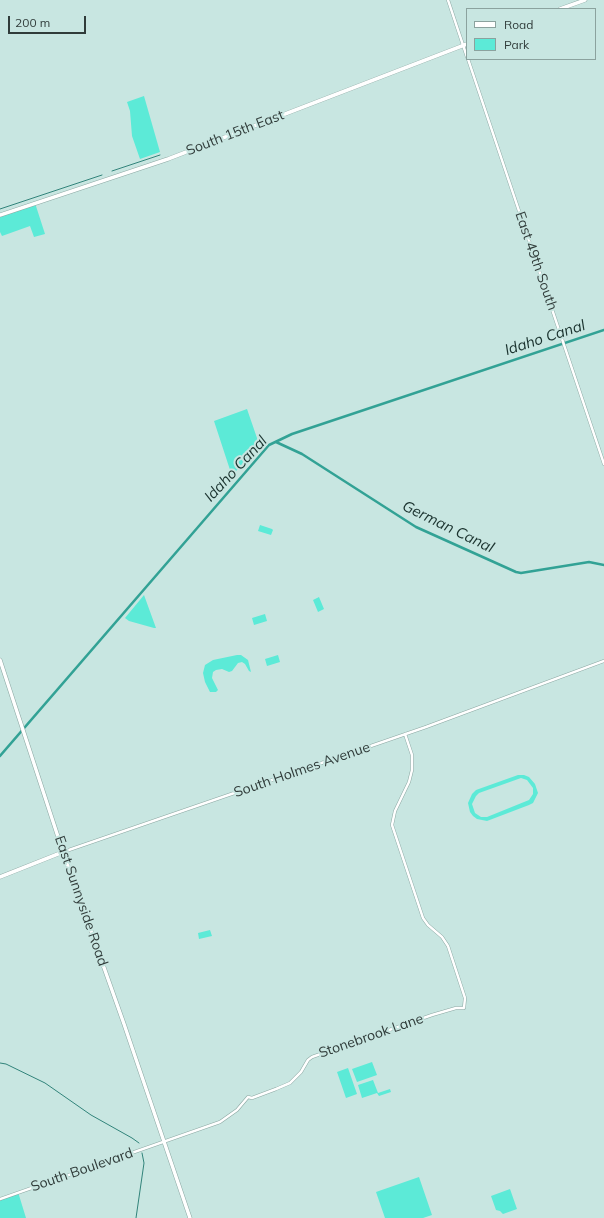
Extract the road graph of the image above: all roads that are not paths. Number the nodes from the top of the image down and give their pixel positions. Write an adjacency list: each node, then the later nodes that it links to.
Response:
1 (448, 0): 4 (street, East 49th South)
2 (585, 0): 3 (main road)
3 (563, 8)
4 (465, 44): 6 (main road, South 15th East)
5 (468, 60): 7 (street, East 49th South)
6 (0, 215)
7 (604, 464)
8 (0, 660): 11 (main road, East Sunnyside Road)
9 (604, 661): 10 (street, South Holmes Avenue)
10 (405, 734): 11 (street, South Holmes Avenue); 13 (street, Stonebrook Lane)
11 (63, 852): 12 (main road, South Holmes Avenue); 13 (main road, East Sunnyside Road)
12 (0, 877)
13 (163, 1142): 14 (street, South Boulevard); 15 (main road, East Sunnyside Road)
14 (0, 1199)
15 (190, 1218)

